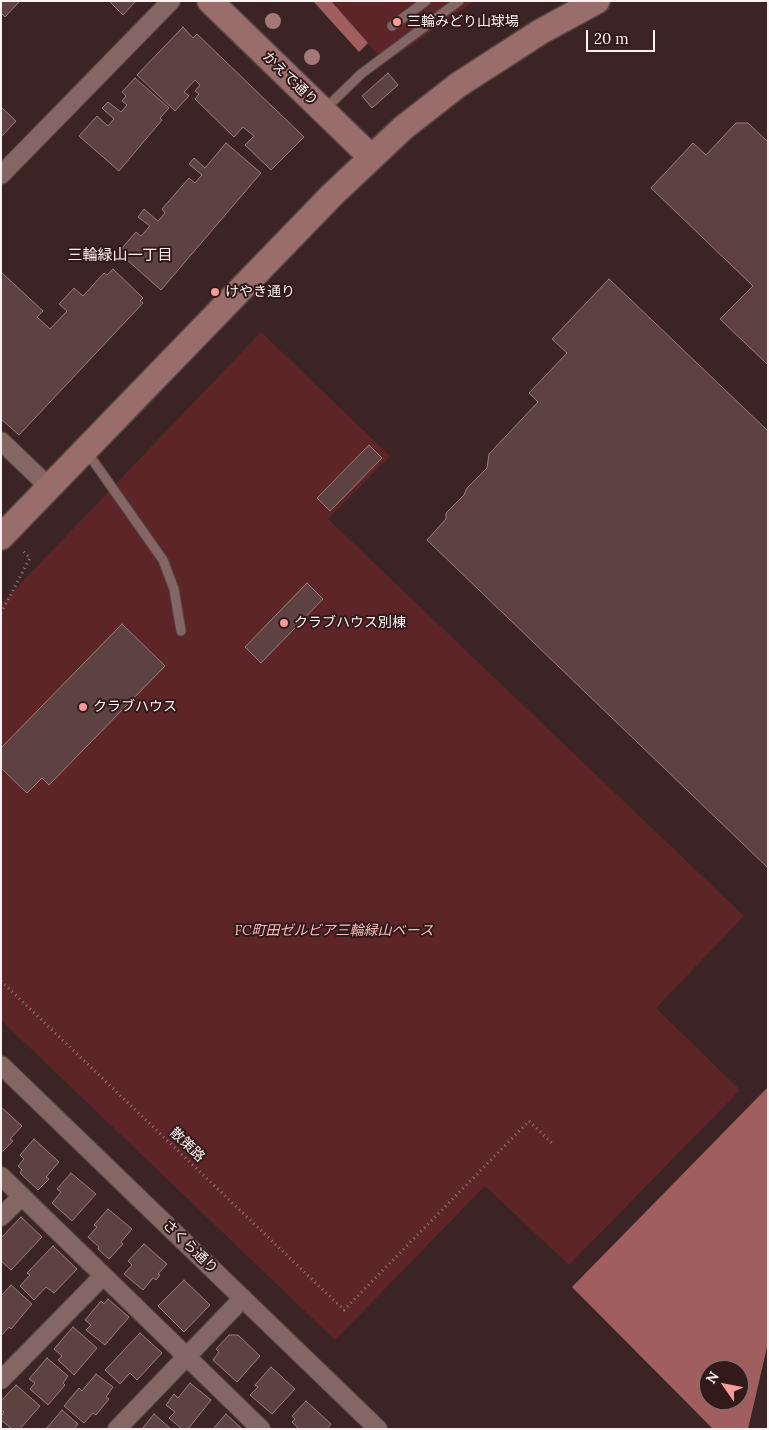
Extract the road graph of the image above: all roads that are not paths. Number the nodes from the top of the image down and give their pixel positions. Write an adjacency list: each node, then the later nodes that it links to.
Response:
1 (171, 1): 9 (street)
2 (210, 1): 7 (street, かえで通り)
3 (426, 1): 6 (lane)
4 (459, 1): 7 (lane)
5 (597, 1): 8 (street)
6 (392, 26)
7 (323, 111): 8 (street, かえで通り)
8 (371, 157): 11 (street)
9 (1, 175)
10 (1, 441): 12 (street)
11 (86, 449): 12 (street); 14 (lane)
12 (49, 487): 13 (street)
13 (9, 542)
14 (181, 631)
15 (1, 1065): 20 (street, さくら通り)
16 (1, 1176): 17 (street)
17 (22, 1196): 18 (street); 19 (street)
18 (1, 1217)
19 (104, 1276): 21 (street); 22 (street)
20 (243, 1298): 21 (street); 25 (street, さくら通り)
21 (187, 1356): 23 (street); 24 (street)
22 (1, 1380)
23 (117, 1429)
24 (261, 1429)
25 (378, 1429)

